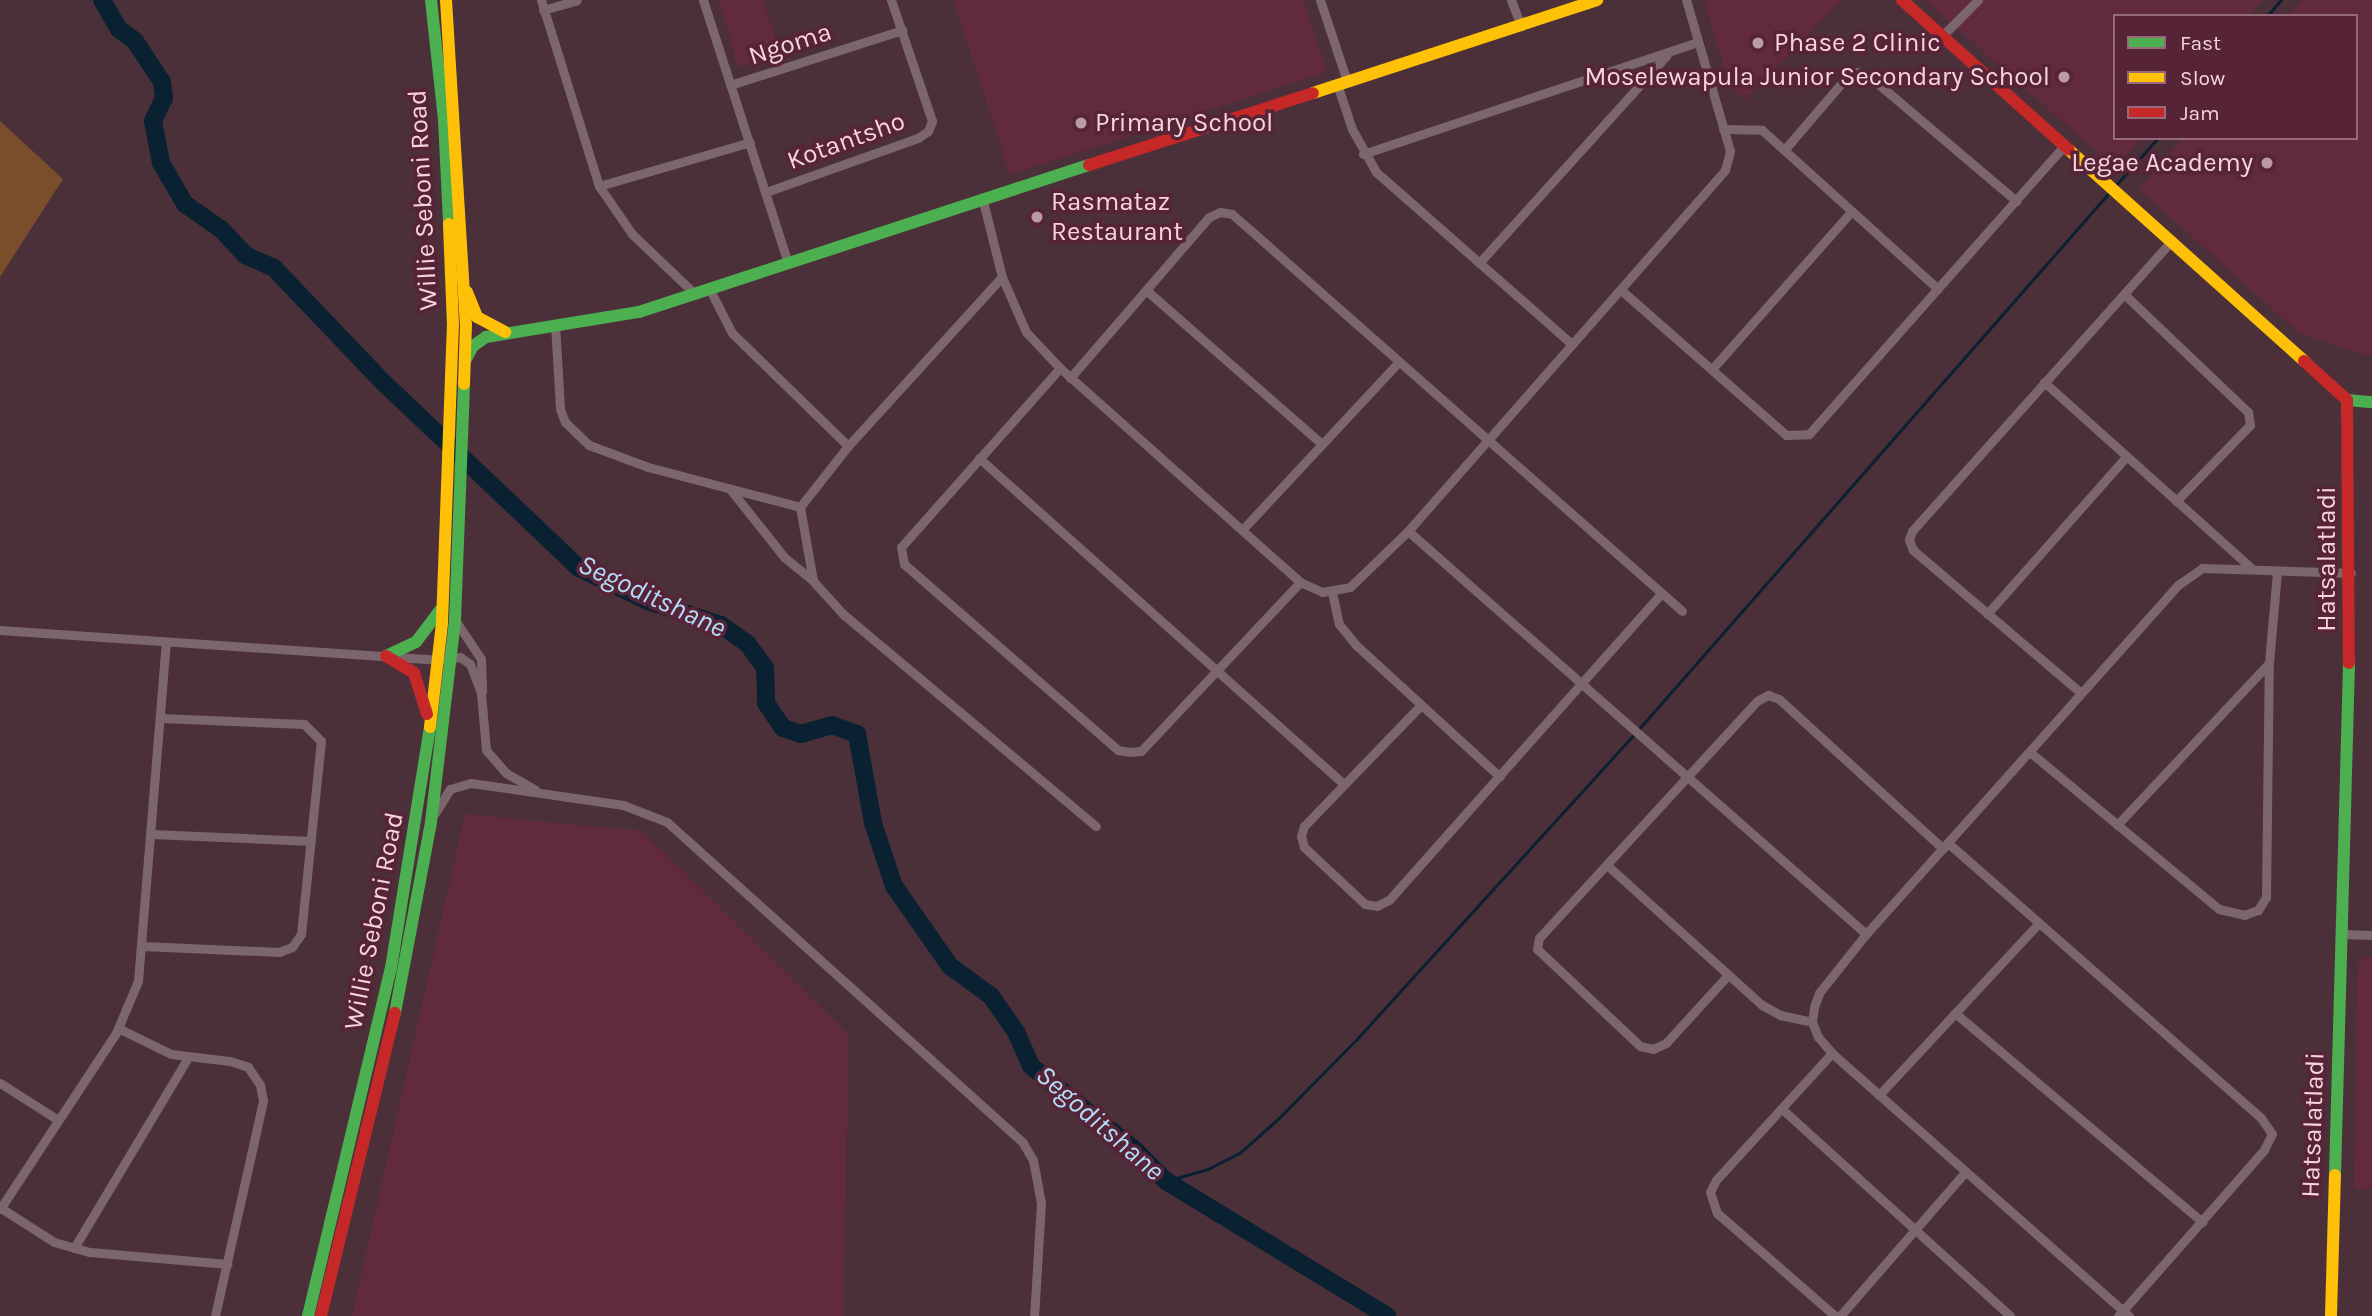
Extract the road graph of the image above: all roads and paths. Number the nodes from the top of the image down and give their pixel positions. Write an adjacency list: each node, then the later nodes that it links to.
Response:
1 (431, 0): 70 (main road, Willie Seboni Road)
2 (446, 0): 35 (main road, Willie Seboni Road)
3 (541, 0): 13 (street)
4 (577, 0): 13 (street)
5 (703, 0): 20 (street)
6 (891, 0): 15 (street, Kotantsho)
7 (1320, 0): 19 (street)
8 (1511, 0): 14 (street)
9 (1597, 0): 14 (main road)
10 (1686, 0): 17 (street)
11 (1902, 0): 16 (main road)
12 (1978, 0): 16 (street)
13 (543, 10): 26 (street)
14 (1521, 26): 19 (main road)
15 (902, 30): 20 (street, Ngoma); 27 (street, Kotantsho)
16 (1942, 36): 23 (main road)
17 (1698, 41): 18 (street); 21 (street)
18 (1668, 54): 25 (street); 32 (street)
19 (1342, 83): 25 (street); 28 (main road)
20 (730, 85): 22 (street)
21 (1723, 129): 24 (street); 39 (street)
22 (750, 142): 26 (street); 27 (street)
23 (2065, 145): 29 (street); 31 (main road)
24 (1785, 149): 29 (street); 30 (street)
25 (1363, 154): 32 (street)
26 (599, 186): 40 (street)
27 (766, 192): 33 (street)
28 (983, 201): 33 (main road); 34 (street)
29 (2016, 201): 36 (street)
30 (1852, 212): 36 (street); 48 (street)
31 (2172, 240): 41 (street); 51 (main road)
32 (1479, 262): 44 (street)
33 (788, 263): 37 (main road)
34 (1002, 277): 47 (street); 55 (street)
35 (465, 283): 43 (main road); 45 (main road, Willie Seboni Road)
36 (1938, 289): 48 (street)
37 (710, 290): 40 (main road); 55 (street)
38 (1146, 290): 46 (street); 49 (street); 54 (street)
39 (1621, 290): 44 (street); 48 (street)
40 (696, 295): 42 (main road)
41 (2124, 295): 50 (street); 59 (street)
42 (555, 324): 43 (main road); 58 (street)
43 (505, 332): 45 (main road)
44 (1572, 344): 53 (street)
45 (465, 361): 73 (main road, Willie Seboni Road)
46 (1398, 363): 53 (street); 54 (street)
47 (1060, 368): 49 (street); 56 (street)
48 (1712, 369)
49 (1070, 378): 61 (street)
50 (2044, 382): 57 (street); 72 (street)
51 (2347, 400): 52 (main road); 65 (main road, Hatsalatladi)
52 (2372, 402)
53 (1487, 440): 62 (street); 69 (street)
54 (1322, 444): 61 (street)
55 (848, 446): 60 (street)
56 (979, 458): 80 (street); 80 (street)
57 (2125, 458): 59 (street); 72 (street)
58 (730, 488): 60 (street); 66 (street)
59 (2176, 501): 63 (street)
60 (800, 507): 66 (street)
61 (1242, 530): 67 (street)
62 (1408, 531): 68 (street); 81 (street)
63 (2250, 567): 64 (street); 83 (street)
64 (2277, 571): 65 (street); 79 (street)
65 (2351, 573): 101 (main road, Hatsalatladi)
66 (813, 581): 94 (street)
67 (1300, 582): 68 (street); 80 (street)
68 (1332, 592): 84 (street)
69 (1661, 594): 71 (street); 81 (street)
70 (443, 606): 76 (main road); 78 (main road, Willie Seboni Road)
71 (1682, 611)
72 (1986, 614): 83 (street)
73 (455, 620): 77 (main road, Willie Seboni Road); 82 (street)
74 (0, 630): 75 (street)
75 (166, 642): 76 (street); 85 (street)
76 (386, 656): 78 (street); 86 (main road)
77 (451, 657): 78 (street); 82 (street); 92 (main road, Willie Seboni Road)
78 (437, 660): 86 (main road, Willie Seboni Road)
79 (2269, 663): 93 (street); 93 (street)
80 (1219, 673): 90 (street)
81 (1584, 682): 88 (street); 89 (street)
82 (481, 692): 91 (street)
83 (2081, 693): 87 (street)
84 (1420, 706): 89 (street); 90 (street)
85 (161, 718): 95 (street); 96 (street)
86 (430, 726): 122 (main road, Willie Seboni Road)
87 (2031, 753): 93 (street); 97 (street)
88 (1689, 776): 97 (street); 98 (street); 100 (street)
89 (1500, 777): 90 (street)
90 (1344, 784)
91 (544, 794): 92 (street); 124 (street)
92 (431, 822): 123 (main road, Willie Seboni Road)
93 (2116, 825)
94 (1096, 826)
95 (152, 834): 96 (street); 103 (street)
96 (311, 841): 103 (street)
97 (1946, 846): 99 (street); 100 (street)
98 (1608, 866): 104 (street); 104 (street)
99 (2039, 923): 105 (street); 116 (street)
100 (1866, 934): 106 (street)
101 (2341, 934): 102 (street); 127 (main road, Hatsalatladi)
102 (2372, 936)
103 (142, 946): 107 (street)
104 (1728, 975): 106 (street)
105 (1955, 1013): 111 (street); 116 (street)
106 (1812, 1022): 108 (street)
107 (118, 1028): 109 (street); 113 (street)
108 (1832, 1053): 111 (street); 112 (street)
109 (187, 1059): 118 (street); 119 (street)
110 (0, 1083): 113 (street)
111 (1879, 1095): 114 (street)
112 (1783, 1109): 117 (street); 125 (street)
113 (58, 1120): 115 (street)
114 (1965, 1172): 117 (street); 120 (street)
115 (1, 1208): 118 (street)
116 (2202, 1222): 120 (street)
117 (1915, 1230): 125 (street); 126 (street)
118 (74, 1248): 119 (street)
119 (226, 1264): 121 (street)
120 (2123, 1314)
121 (215, 1316)
122 (308, 1316)
123 (321, 1316)
124 (1034, 1316)
125 (1838, 1316)
126 (2010, 1316)
127 (2331, 1316)

